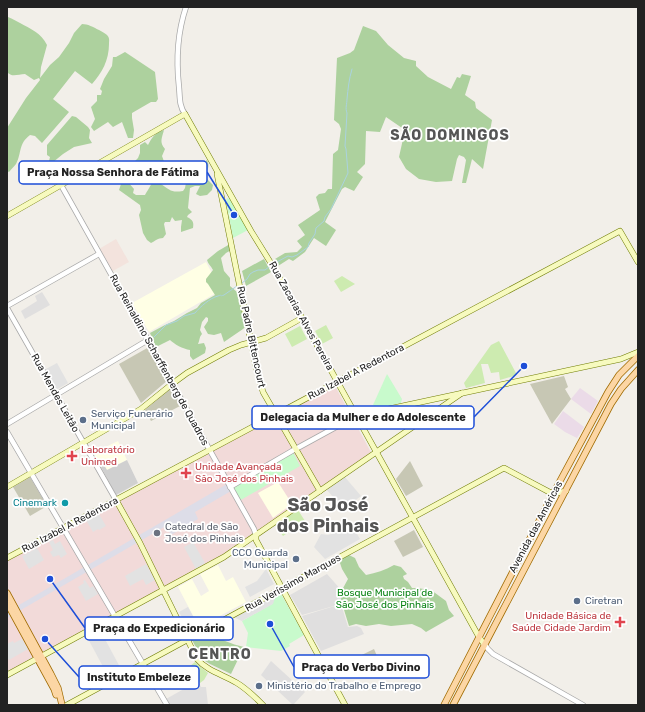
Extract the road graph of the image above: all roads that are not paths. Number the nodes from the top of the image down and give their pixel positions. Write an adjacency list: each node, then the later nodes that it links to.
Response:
1 (187, 7): 2 (street, Rua Zacarias Alves Pereira)
2 (185, 114): 3 (main road, Rua Zacarias Alves Pereira); 4 (main road)
3 (216, 169): 5 (main road, Rua Zacarias Alves Pereira); 6 (main road, Rua Padre Bittencourt)
4 (61, 185): 9 (main road); 10 (street, Rua Reinaldino Scharffenberg de Quadros)
5 (229, 192): 6 (main road); 7 (main road, Rua Zacarias Alves Pereira)
6 (222, 195): 8 (main road, Rua Padre Bittencourt)
7 (233, 200): 8 (main road); 13 (main road, Rua Zacarias Alves Pereira)
8 (223, 203): 15 (main road, Rua Padre Bittencourt)
9 (7, 216)
10 (99, 254): 12 (street); 14 (street, Rua Reinaldino Scharffenberg de Quadros)
11 (638, 262): 19 (main road, Rua Izabel A Redentora)
12 (7, 307): 22 (street, Rua Mendes Leitão)
13 (302, 318): 15 (main road); 19 (main road, Rua Zacarias Alves Pereira)
14 (148, 340): 20 (street, Rua Reinaldino Scharffenberg de Quadros); 22 (street)
15 (251, 342): 20 (main road); 23 (main road, Rua Padre Bittencourt)
16 (638, 352): 21 (main road)
17 (638, 356): 36 (main road, Avenida das Américas)
18 (638, 370): 35 (main road, Avenida das Américas)
19 (337, 381): 23 (main road, Rua Izabel A Redentora); 24 (main road, Rua Zacarias Alves Pereira)
20 (172, 384): 27 (main road); 29 (street, Rua Reinaldino Scharffenberg de Quadros)
21 (462, 393): 24 (main road); 30 (main road)
22 (56, 395): 25 (street); 27 (street, Rua Mendes Leitão)
23 (276, 414): 28 (main road, Rua Padre Bittencourt); 29 (main road, Rua Izabel A Redentora)
24 (356, 416): 28 (street); 30 (main road, Rua Zacarias Alves Pereira)
25 (7, 424)
26 (7, 432): 31 (street)
27 (83, 443): 31 (main road); 37 (street, Rua Mendes Leitão)
28 (296, 449): 33 (street); 34 (main road, Rua Padre Bittencourt)
29 (210, 450): 33 (street, Rua Reinaldino Scharffenberg de Quadros); 37 (main road, Rua Izabel A Redentora)
30 (376, 452): 34 (main road); 38 (main road, Rua Zacarias Alves Pereira)
31 (31, 473): 32 (main road); 39 (street)
32 (7, 487)
33 (230, 487): 40 (street, Rua Reinaldino Scharffenberg de Quadros)
34 (320, 491): 40 (main road)
35 (566, 491): 36 (main road); 49 (main road, Avenida das Américas)
36 (553, 494): 38 (main road, Rua Veríssimo Marques); 47 (main road, Avenida das Américas)
37 (116, 500): 39 (main road, Rua Izabel A Redentora); 43 (main road, Rua Mendes Leitão)
38 (413, 517): 42 (main road, Rua Veríssimo Marques); 47 (main road, Rua Zacarias Alves Pereira)
39 (63, 528): 41 (main road, Rua Izabel A Redentora); 46 (street)
40 (256, 536): 42 (main road); 43 (main road)
41 (7, 558)
42 (282, 588): 48 (main road, Rua Veríssimo Marques); 57 (main road)
43 (162, 591): 46 (main road); 48 (main road, Rua Mendes Leitão)
44 (7, 593): 50 (main road)
45 (7, 603): 50 (main road)
46 (115, 617): 50 (main road); 51 (street)
47 (479, 637): 49 (main road, Rua Zacarias Alves Pereira); 58 (main road, Avenida das Américas)
48 (187, 640): 51 (main road, Rua Veríssimo Marques); 56 (main road, Rua Mendes Leitão)
49 (484, 644): 59 (main road, Avenida das Américas); 60 (street)
50 (39, 658): 52 (main road); 53 (main road)
51 (143, 664): 54 (main road, Rua Veríssimo Marques); 55 (street)
52 (7, 675)
53 (60, 705)
54 (68, 705)
55 (167, 705)
56 (263, 705)
57 (345, 705)
58 (444, 705)
59 (453, 705)
60 (583, 705)

